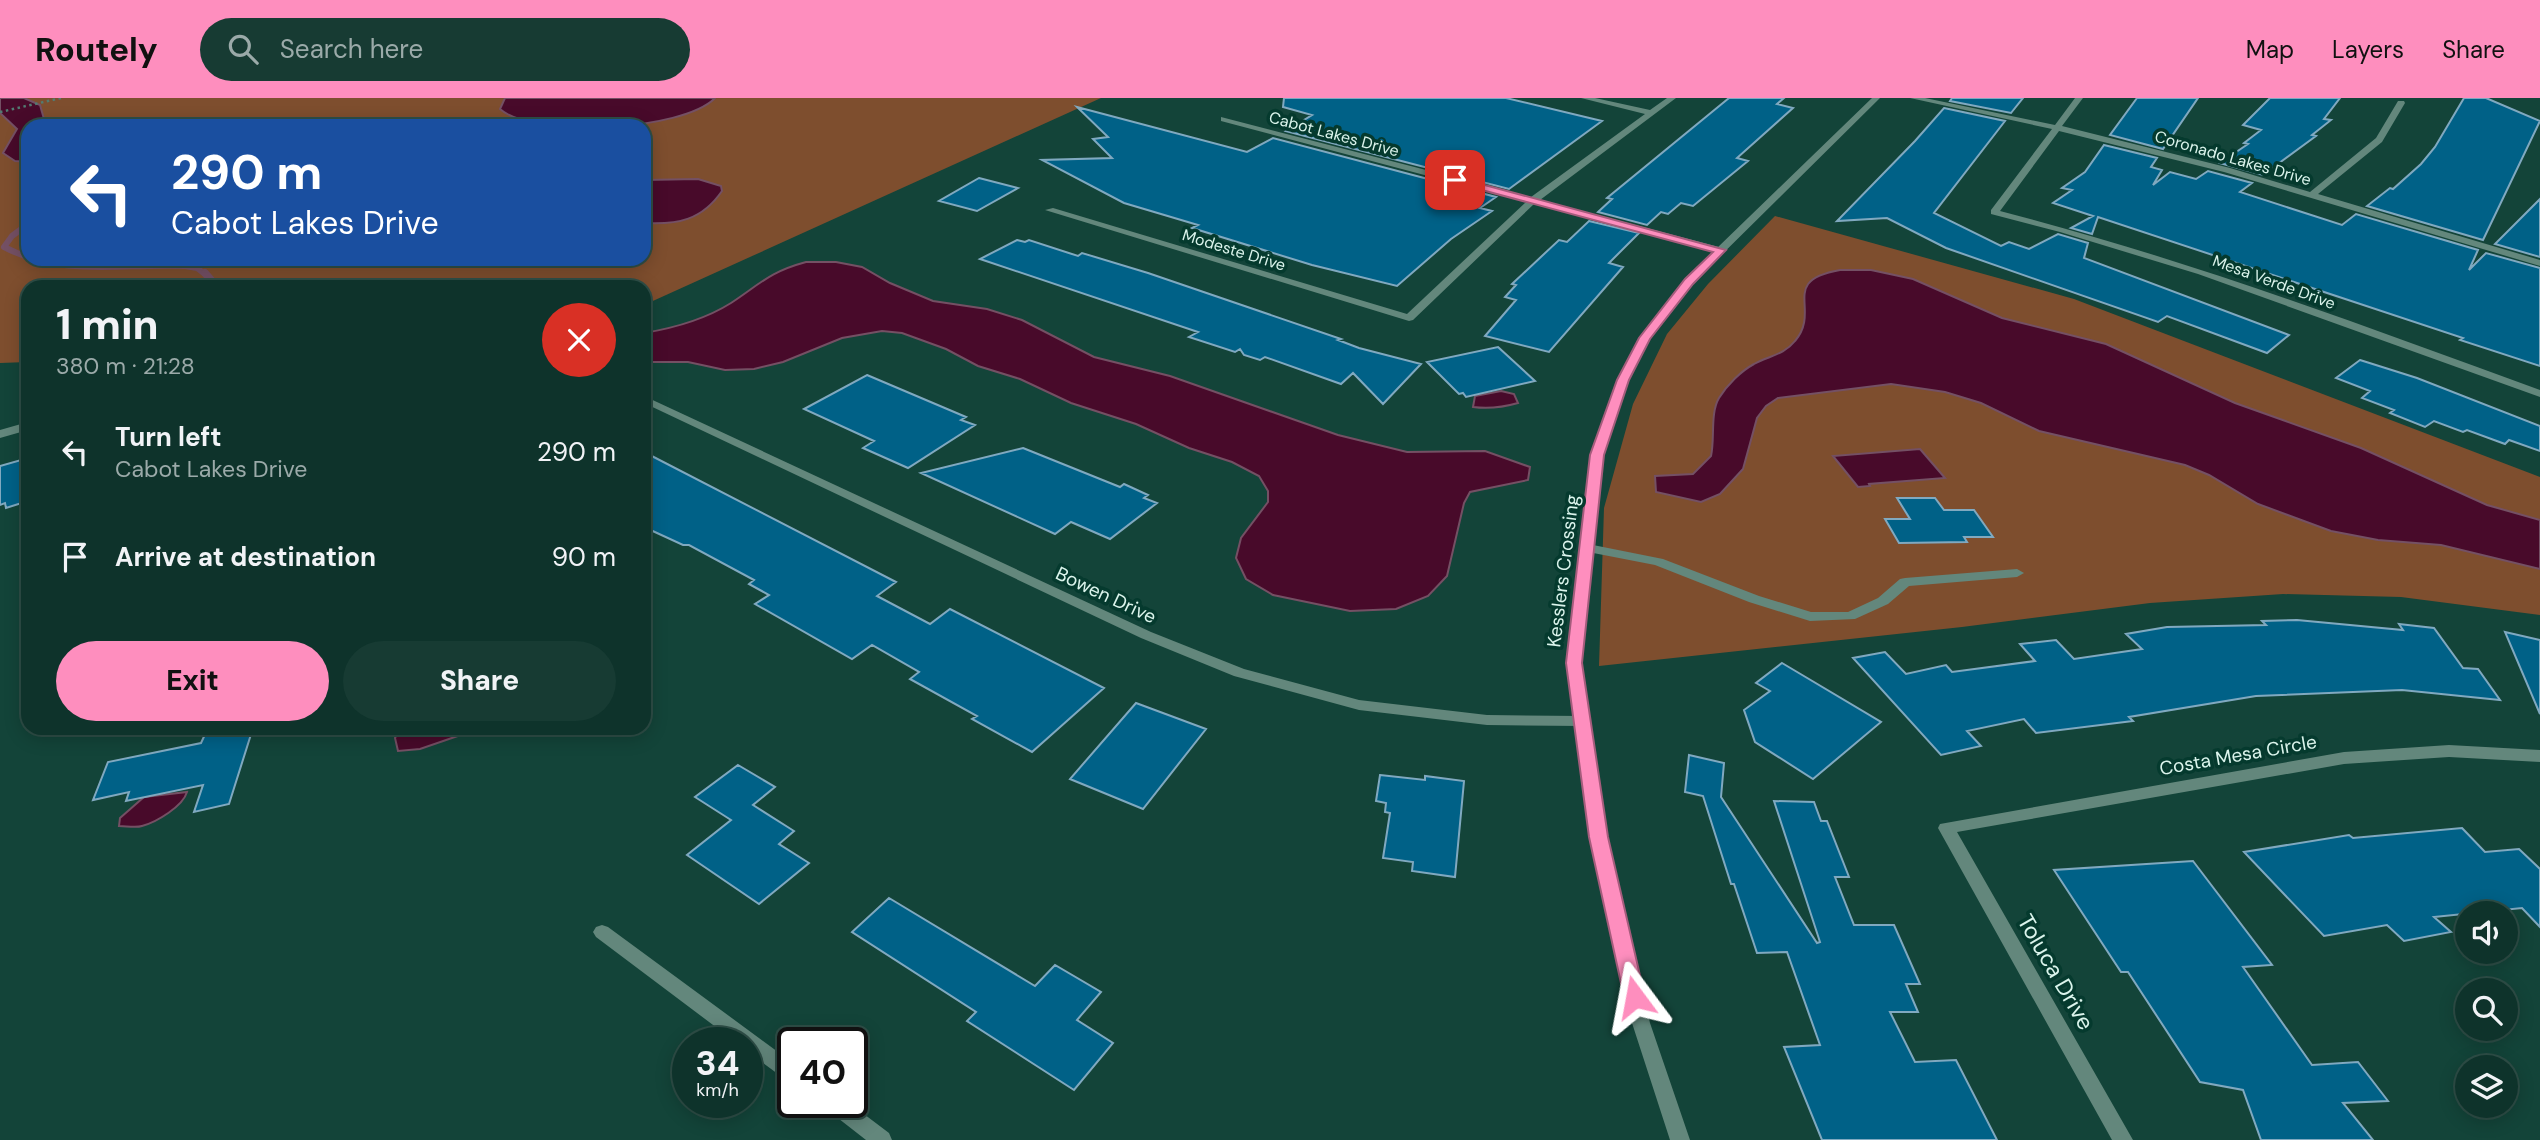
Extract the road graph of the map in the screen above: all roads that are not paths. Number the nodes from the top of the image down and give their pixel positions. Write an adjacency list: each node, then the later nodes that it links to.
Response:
1 (1585, 98): 7 (street)
2 (1672, 98): 7 (street)
3 (1877, 98): 13 (street, Kesslers Crossing)
4 (1914, 98): 9 (street, Coronado Lakes Drive)
5 (2079, 98): 9 (street)
6 (2401, 103): 10 (street)
7 (1652, 113): 11 (street)
8 (1224, 119): 11 (street, Cabot Lakes Drive)
9 (2057, 128): 10 (street, Coronado Lakes Drive); 15 (street, Mesa Verde Drive)
10 (2312, 195): 14 (street, Coronado Lakes Drive)
11 (1532, 201): 12 (street, Modeste Drive); 13 (street, Cabot Lakes Drive)
12 (1050, 210)
13 (1720, 250): 19 (street, Kesslers Crossing)
14 (2540, 263)
15 (2540, 394)
16 (651, 402): 21 (street, Bowen Drive)
17 (21, 428): 18 (street)
18 (0, 434)
19 (1588, 548): 20 (street); 21 (street, Kesslers Crossing)
20 (2017, 573)
21 (1582, 722): 28 (street, Kesslers Crossing)
22 (2540, 756): 23 (street, Costa Mesa Circle)
23 (1946, 828): 29 (street, Toluca Drive)
24 (602, 932): 25 (street)
25 (777, 1062)
26 (853, 1118): 27 (street)
27 (882, 1140)
28 (1680, 1140)
29 (2123, 1140)

